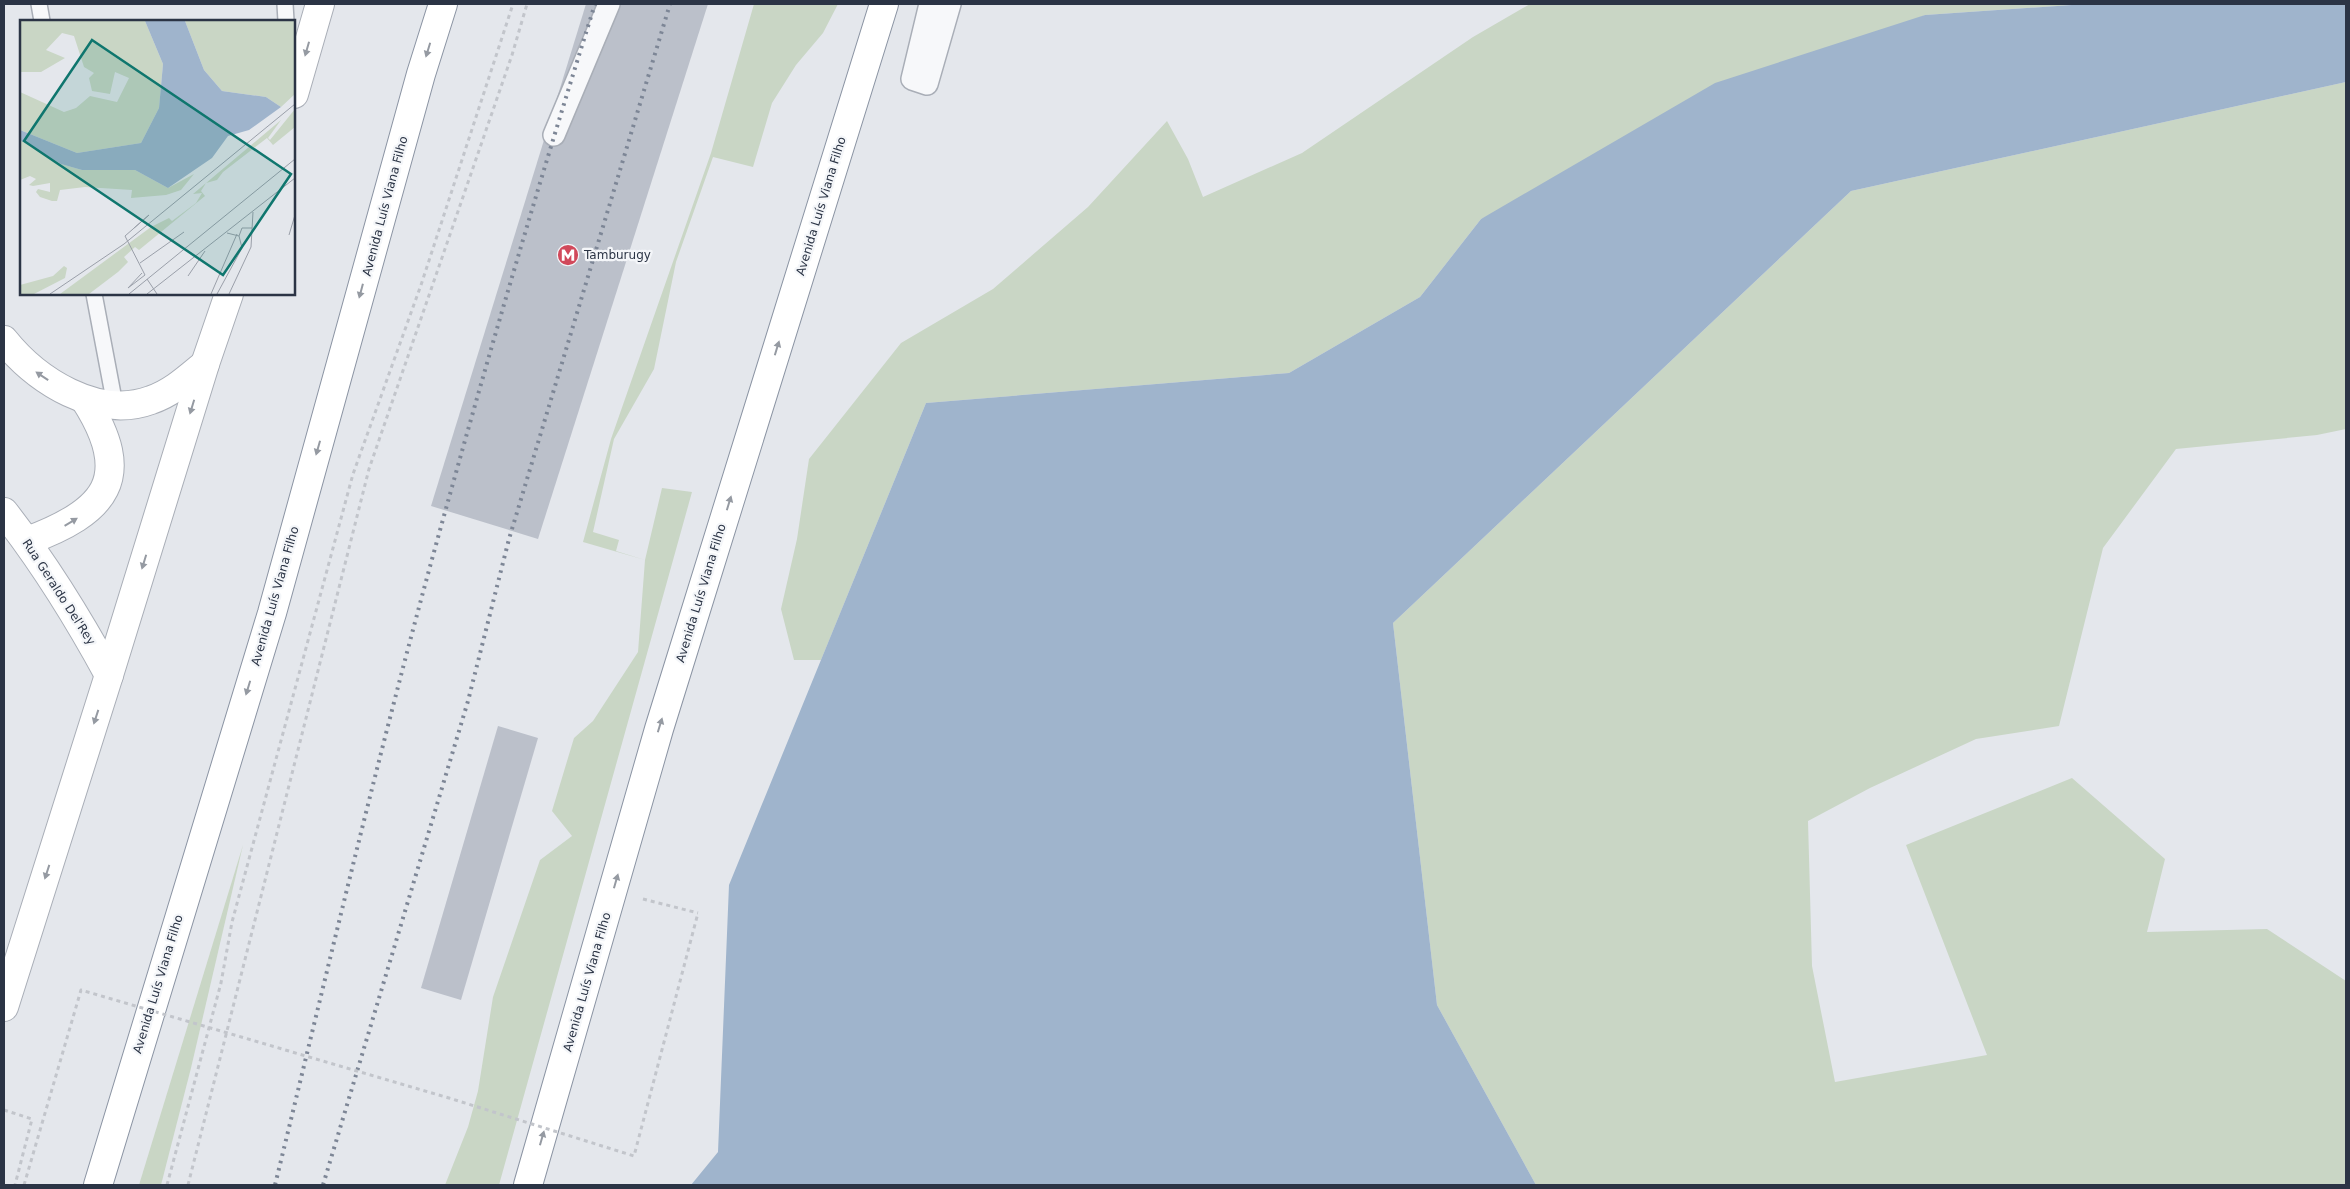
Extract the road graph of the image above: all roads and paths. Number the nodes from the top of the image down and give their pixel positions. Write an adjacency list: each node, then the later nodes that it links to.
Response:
1 (39, 4): 11 (lane)
2 (285, 4): 12 (lane)
3 (320, 4): 13 (main road, one-way to 13)
4 (443, 4): 29 (main road, Avenida Luís Viana Filho, one-way to 29)
5 (513, 4): 30 (path)
6 (527, 4): 31 (path)
7 (609, 4): 14 (street)
8 (884, 4): 24 (main road, Avenida Luís Viana Filho, one-way to 8)
9 (930, 4): 10 (street)
10 (950, 4)
11 (42, 20)
12 (286, 20)
13 (295, 91)
14 (554, 135)
15 (94, 295): 20 (lane)
16 (229, 295): 18 (main road)
17 (4, 340): 19 (main road, one-way to 17)
18 (205, 364): 20 (main road); 23 (main road, one-way to 23)
19 (85, 400): 20 (main road); 22 (main road, one-way to 19)
20 (115, 405)
21 (4, 512): 22 (main road, Rua Geraldo Del'Rey)
22 (27, 541): 23 (main road, Rua Geraldo Del'Rey)
23 (109, 675): 25 (main road, one-way to 25)
24 (613, 891): 28 (path, bridge); 32 (main road, Avenida Luís Viana Filho, one-way to 24)
25 (4, 1007)
26 (4, 1110): 27 (path)
27 (16, 1185)
28 (24, 1185)
29 (98, 1185)
30 (168, 1185)
31 (188, 1185)
32 (528, 1185)

